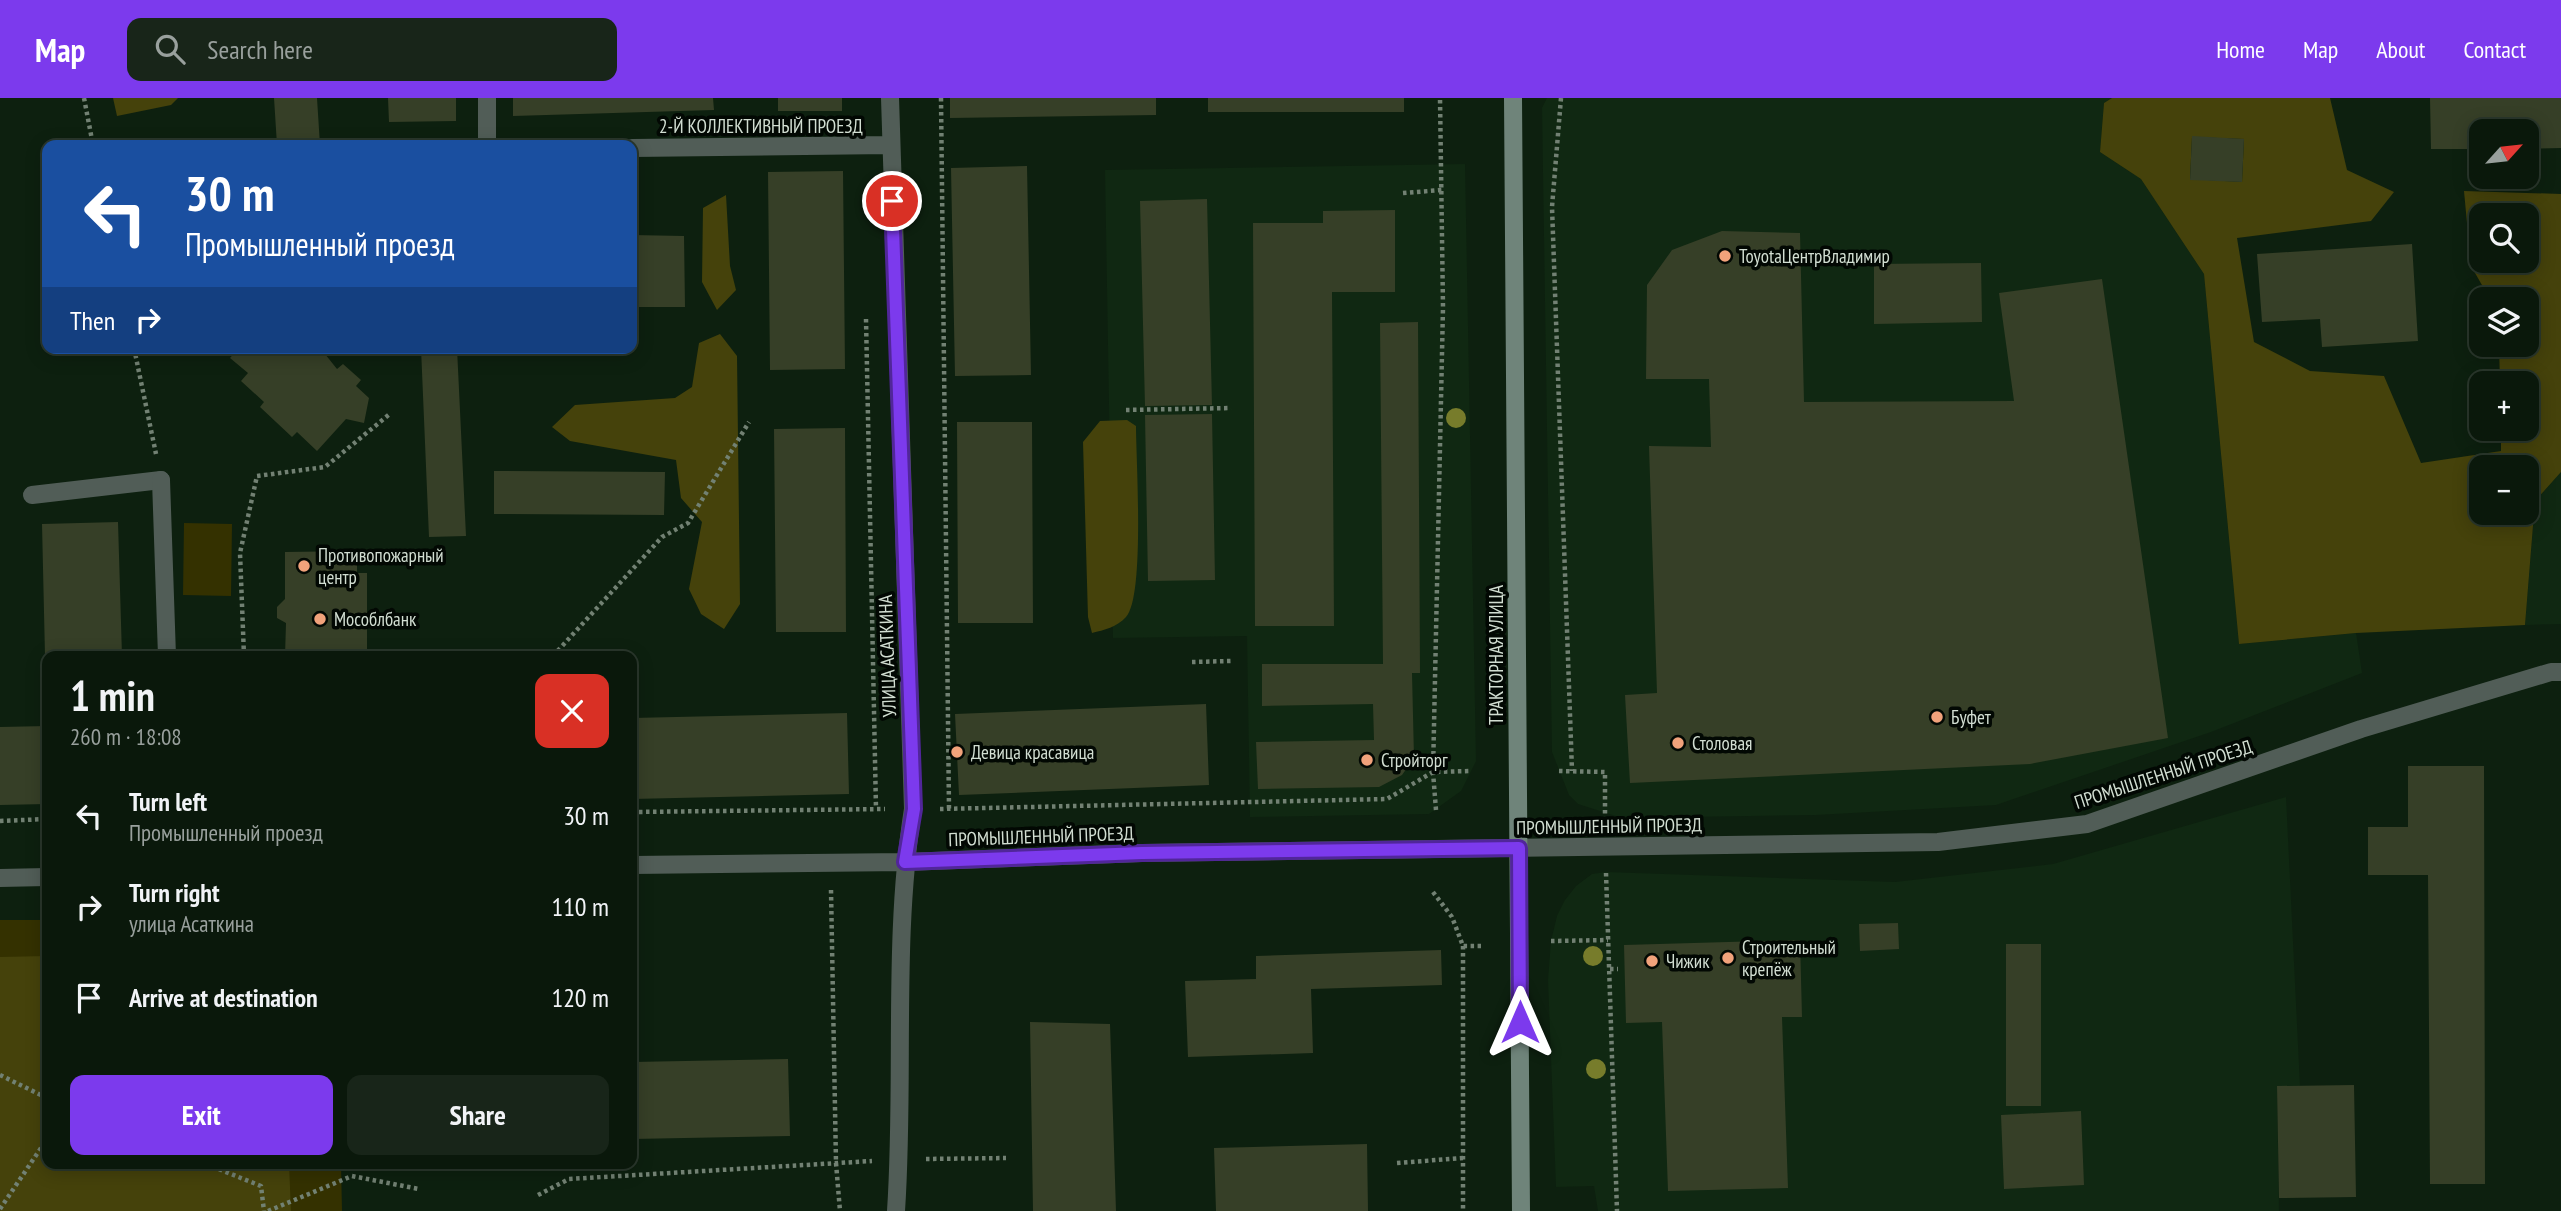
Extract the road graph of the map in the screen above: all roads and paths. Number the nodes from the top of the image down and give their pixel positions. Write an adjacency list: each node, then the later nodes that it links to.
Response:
1 (84, 98): 8 (path)
2 (487, 98): 9 (street)
3 (890, 98): 10 (street, УЛИЦА АСАТКИНА)
4 (941, 98): 32 (path)
5 (1440, 98): 12 (path)
6 (1513, 98): 40 (main road, ТРАКТОРНАЯ УЛИЦА)
7 (1561, 98): 30 (path)
8 (92, 140)
9 (487, 140)
10 (890, 145): 11 (street, 2-Й КОЛЛЕКТИВНЫЙ ПРОЕЗД); 33 (street, УЛИЦА АСАТКИНА)
11 (637, 148)
12 (1442, 190): 13 (path); 31 (path)
13 (1403, 193)
14 (866, 314): 34 (path)
15 (135, 354): 20 (path)
16 (1231, 408): 17 (path)
17 (1126, 410)
18 (391, 413): 23 (path)
19 (750, 422): 24 (path)
20 (161, 480): 21 (street); 22 (street)
21 (32, 495)
22 (167, 651)
23 (244, 651)
24 (558, 651)
25 (1231, 661): 26 (path)
26 (1192, 662)
27 (2561, 671): 40 (street, ПРОМЫШЛЕННЫЙ ПРОЕЗД)
28 (1471, 771): 31 (path)
29 (1559, 771): 30 (path)
30 (1572, 771): 37 (path)
31 (1433, 772): 32 (path); 35 (path)
32 (949, 808): 33 (path)
33 (914, 809): 34 (path); 41 (street, УЛИЦА АСАТКИНА)
34 (876, 810): 36 (path)
35 (1436, 810)
36 (637, 812)
37 (1605, 815)
38 (42, 820): 39 (path)
39 (0, 821)
40 (1519, 848): 41 (street, ПРОМЫШЛЕННЫЙ ПРОЕЗД); 70 (main road, ТРАКТОРНАЯ УЛИЦА)
41 (905, 862): 42 (street, ПРОМЫШЛЕННЫЙ ПРОЕЗД); 59 (street, УЛИЦА АСАТКИНА)
42 (637, 866)
43 (1606, 872): 48 (path)
44 (42, 877): 45 (street)
45 (0, 878)
46 (831, 884): 60 (path)
47 (1433, 892): 50 (path)
48 (1608, 940): 49 (path); 53 (path)
49 (1552, 941)
50 (1463, 946): 51 (path); 58 (path)
51 (1481, 946)
52 (1618, 969): 53 (path)
53 (1610, 970): 71 (path)
54 (0, 1075): 55 (path)
55 (42, 1096)
56 (42, 1146): 65 (path)
57 (1006, 1158): 59 (path)
58 (1463, 1158): 61 (path); 69 (path)
59 (900, 1160): 60 (path); 68 (street, УЛИЦА АСАТКИНА)
60 (836, 1163): 64 (path); 67 (path)
61 (1396, 1163)
62 (218, 1169): 66 (path)
63 (419, 1189): 66 (path)
64 (538, 1195)
65 (0, 1209)
66 (266, 1211)
67 (840, 1211)
68 (896, 1211)
69 (1463, 1211)
70 (1521, 1211)
71 (1617, 1211)

